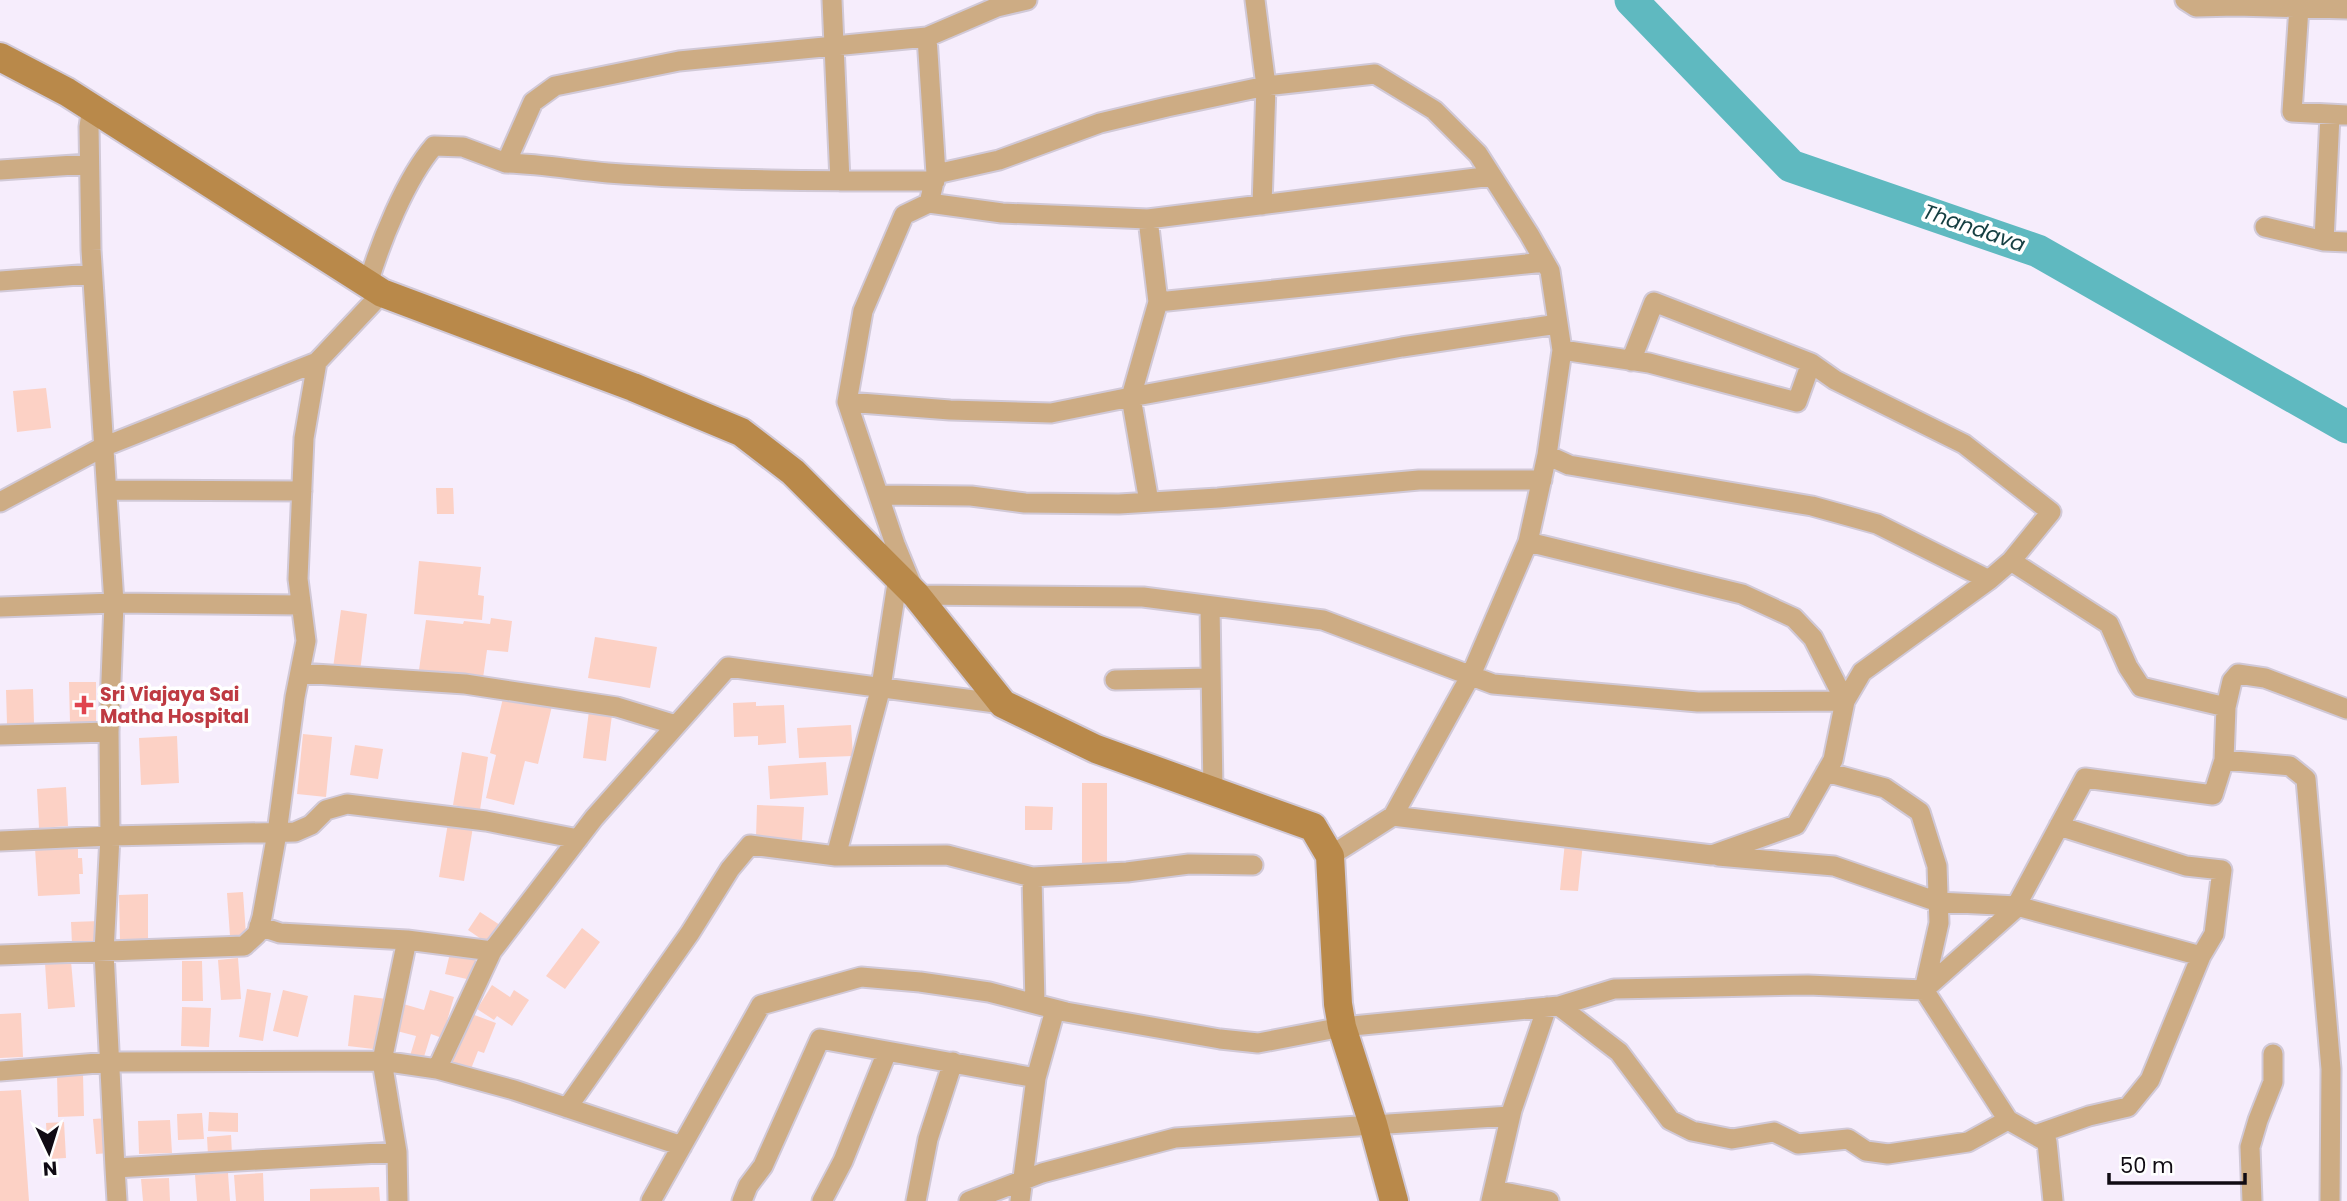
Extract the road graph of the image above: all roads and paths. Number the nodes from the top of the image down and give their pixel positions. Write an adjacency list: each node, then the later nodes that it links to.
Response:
1 (832, 0): 8 (street)
2 (1027, 0): 7 (street)
3 (1255, 0): 10 (street)
4 (2185, 0): 5 (street)
5 (2289, 5): 6 (street); 12 (street)
6 (2347, 9)
7 (927, 37): 8 (street); 17 (street)
8 (832, 47): 13 (street); 18 (street)
9 (0, 57): 11 (main road)
10 (1266, 86): 16 (street); 17 (street); 20 (street)
11 (92, 107): 14 (street); 28 (main road)
12 (2339, 115): 23 (street)
13 (506, 163): 18 (street); 28 (street)
14 (89, 164): 15 (street); 26 (street)
15 (0, 170)
16 (1492, 176): 20 (street); 25 (street)
17 (935, 177): 18 (street); 19 (street)
18 (840, 181)
19 (929, 203): 21 (street); 36 (street)
20 (1262, 205): 21 (street)
21 (1148, 219): 29 (street)
22 (2266, 227): 23 (street)
23 (2324, 242): 24 (street)
24 (2347, 242)
25 (1545, 262): 29 (street); 30 (street)
26 (92, 274): 27 (street); 37 (street)
27 (0, 281)
28 (375, 288): 33 (street); 50 (main road)
29 (1158, 302): 35 (street)
30 (1558, 324): 31 (street); 35 (street)
31 (1562, 351): 32 (street); 38 (street)
32 (1631, 361): 34 (street); 34 (street)
33 (317, 362): 37 (street); 43 (street)
34 (1811, 363): 48 (street)
35 (1131, 397): 36 (street); 46 (street)
36 (847, 402): 44 (street)
37 (103, 447): 41 (street); 42 (street)
38 (1547, 455): 39 (street); 49 (street)
39 (1542, 480): 46 (street); 47 (street)
40 (0, 488): 41 (street)
41 (28, 488): 45 (street)
42 (108, 490): 43 (street); 51 (street)
43 (302, 491): 52 (street)
44 (880, 495): 46 (street); 50 (street)
45 (0, 502)
46 (1149, 502)
47 (1528, 542): 56 (street); 60 (street)
48 (2011, 561): 49 (street); 62 (street)
49 (1989, 580): 60 (street)
50 (907, 586): 53 (street); 59 (street); 61 (main road)
51 (114, 603): 52 (street); 54 (street); 65 (street)
52 (301, 605): 55 (street)
53 (1210, 606): 56 (street); 57 (street)
54 (0, 607)
55 (300, 673): 64 (street); 72 (street)
56 (1471, 675): 60 (street); 70 (street)
57 (1211, 678): 58 (street); 69 (street)
58 (1115, 680)
59 (881, 687): 61 (street); 64 (street); 77 (street)
60 (1845, 701): 68 (street)
61 (1003, 704): 69 (main road)
62 (2226, 707): 63 (street); 67 (street)
63 (2347, 709)
64 (677, 725): 74 (street)
65 (109, 732): 66 (street); 73 (street)
66 (0, 735)
67 (2224, 760): 71 (street); 124 (street)
68 (1826, 772): 76 (street); 81 (street)
69 (1213, 791): 78 (main road)
70 (1393, 817): 76 (street); 78 (street)
71 (2059, 826): 82 (street); 88 (street)
72 (277, 833): 73 (street); 74 (street); 83 (street)
73 (110, 836): 75 (street); 85 (street)
74 (578, 839): 86 (street)
75 (0, 841)
76 (1712, 855): 81 (street)
77 (836, 856): 80 (street); 102 (street)
78 (1330, 856): 93 (main road)
79 (1253, 864): 80 (street)
80 (1032, 877): 90 (street)
81 (1938, 902): 82 (street); 89 (street)
82 (2017, 906): 88 (street); 89 (street)
83 (260, 926): 84 (street); 85 (street)
84 (407, 940): 86 (street); 96 (street)
85 (104, 951): 87 (street); 97 (street)
86 (492, 951): 99 (street)
87 (0, 955)
88 (2201, 956): 106 (street)
89 (1924, 990): 91 (street); 104 (street)
90 (1035, 1004): 92 (street); 107 (street)
91 (1553, 1007): 93 (street); 103 (street); 104 (street)
92 (1055, 1010): 93 (street); 101 (street)
93 (1342, 1027): 105 (main road)
94 (887, 1052): 98 (street); 115 (street); 116 (street)
95 (2273, 1054): 123 (street)
96 (383, 1061): 97 (street); 99 (street); 108 (street)
97 (110, 1062): 100 (street); 109 (street)
98 (953, 1062): 101 (street); 117 (street)
99 (438, 1069): 102 (street)
100 (0, 1071)
101 (1036, 1078): 110 (street)
102 (567, 1108): 107 (street)
103 (1510, 1116): 105 (street); 111 (street)
104 (2008, 1120): 106 (street)
105 (1373, 1124): 110 (street); 120 (main road)
106 (2035, 1135): 122 (street)
107 (682, 1146): 114 (street)
108 (397, 1152): 109 (street); 113 (street)
109 (115, 1168): 112 (street)
110 (1022, 1181): 118 (street); 119 (street)
111 (1492, 1195): 121 (street)
112 (117, 1201)
113 (398, 1201)
114 (651, 1201)
115 (742, 1201)
116 (822, 1201)
117 (916, 1201)
118 (969, 1201)
119 (1020, 1201)
120 (1394, 1201)
121 (1549, 1201)
122 (2053, 1201)
123 (2252, 1201)
124 (2330, 1201)

